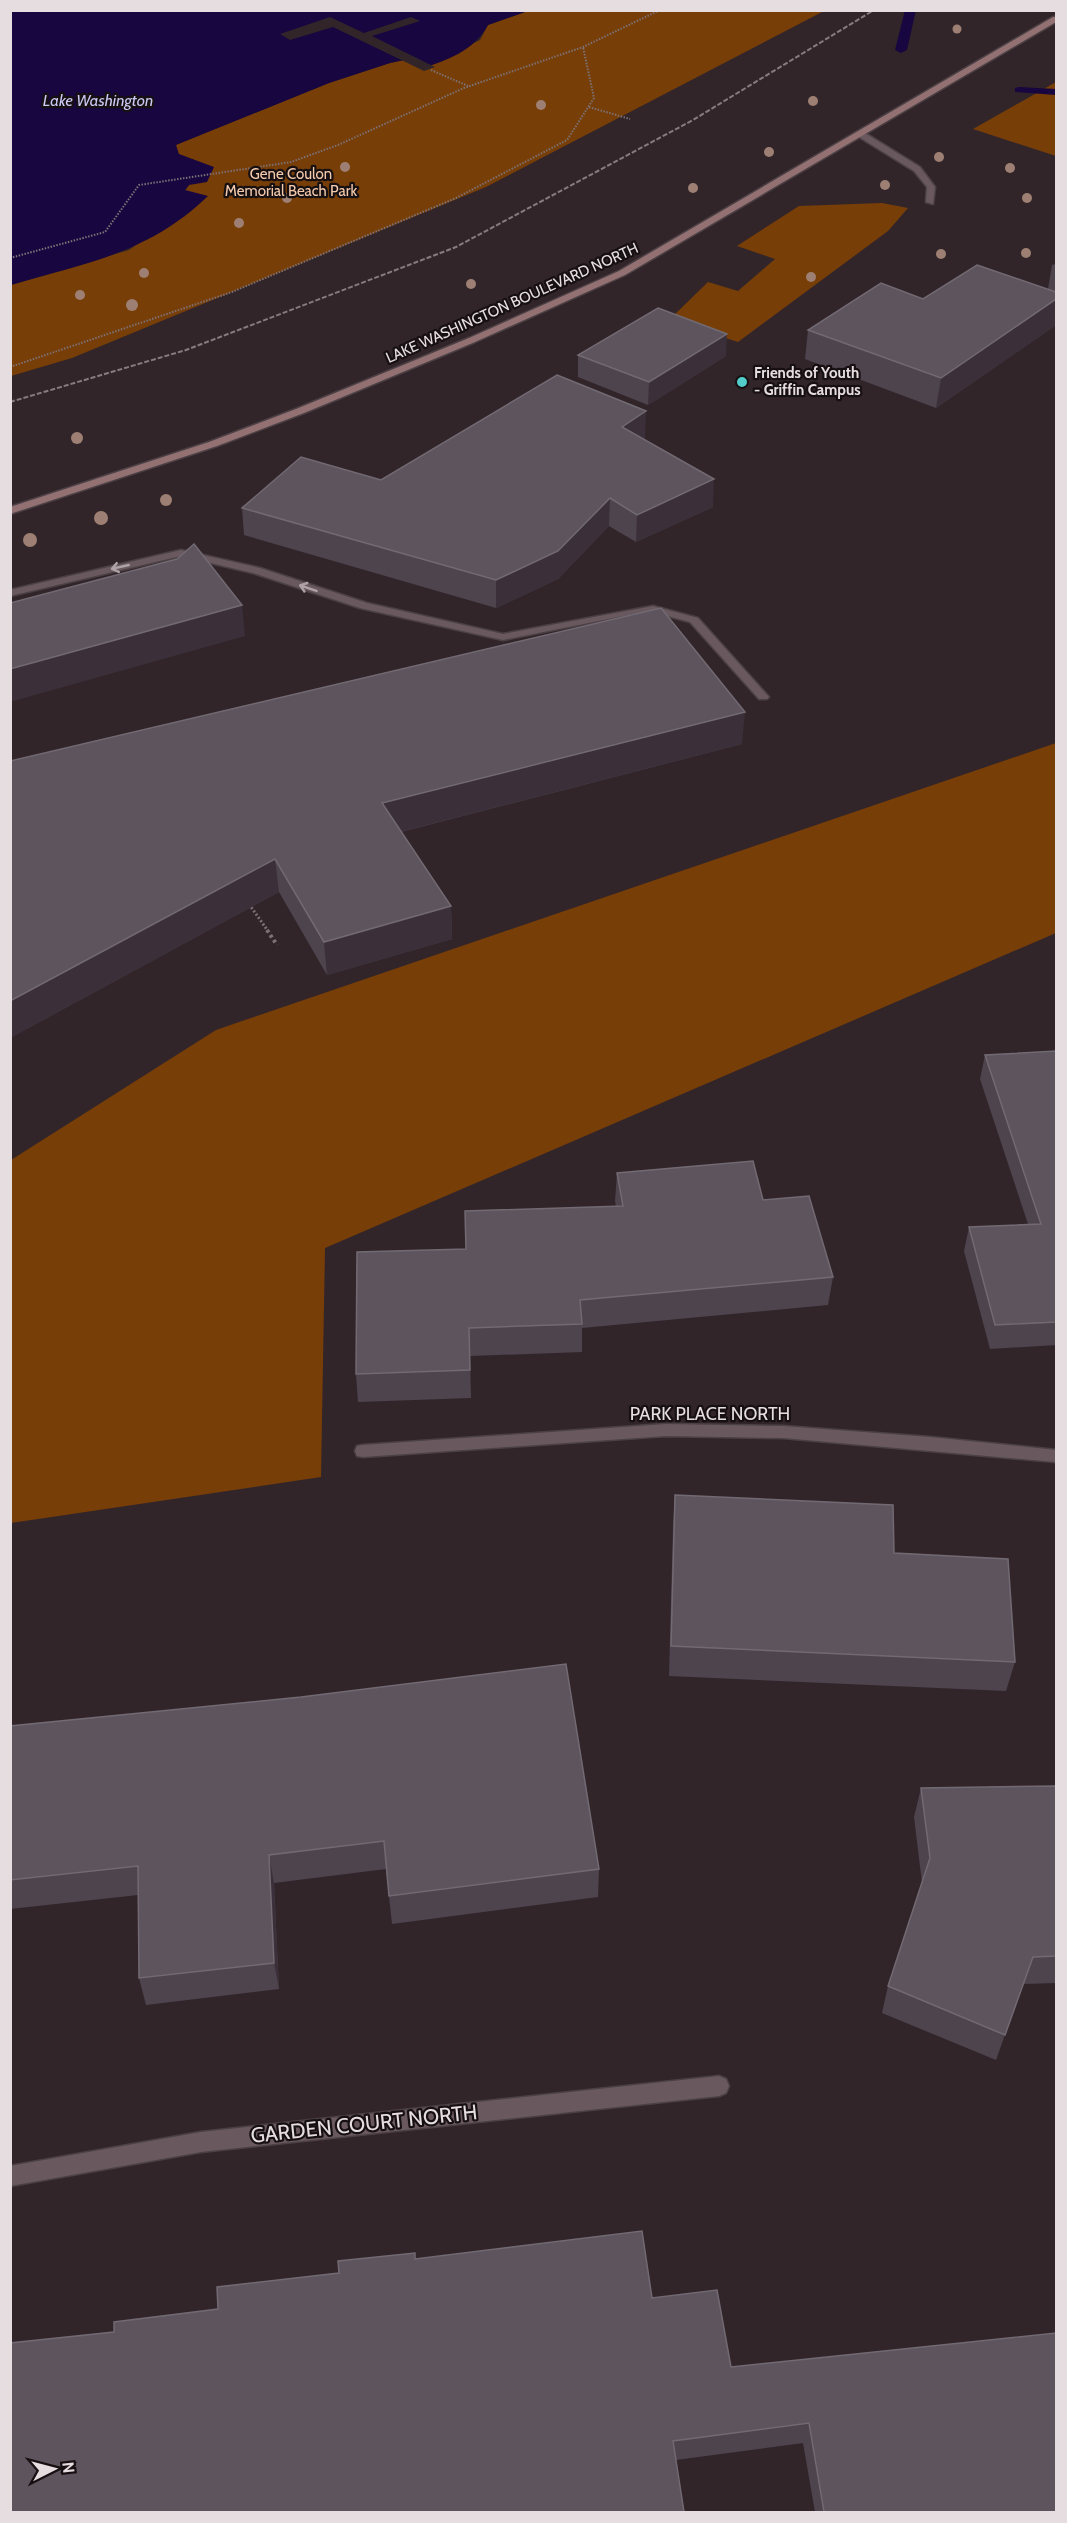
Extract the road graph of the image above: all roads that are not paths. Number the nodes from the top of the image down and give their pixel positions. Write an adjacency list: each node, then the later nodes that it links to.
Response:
1 (1056, 19): 2 (street, LAKE WASHINGTON BOULEVARD NORTH)
2 (862, 135): 3 (street); 4 (street, LAKE WASHINGTON BOULEVARD NORTH)
3 (930, 202)
4 (10, 511)
5 (10, 593): 6 (street, one-way to 5)
6 (763, 698)
7 (363, 1451): 8 (street, PARK PLACE NORTH)
8 (1056, 1456)
9 (719, 2086): 10 (street, GARDEN COURT NORTH)
10 (10, 2176)

